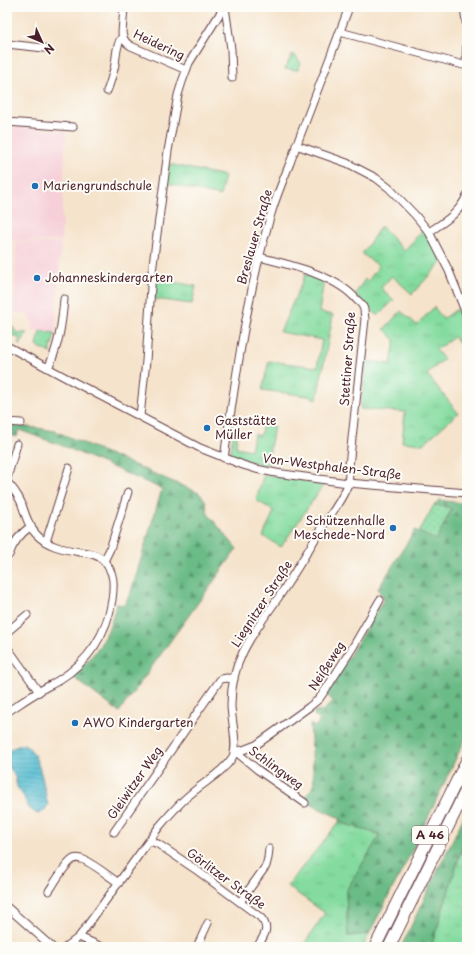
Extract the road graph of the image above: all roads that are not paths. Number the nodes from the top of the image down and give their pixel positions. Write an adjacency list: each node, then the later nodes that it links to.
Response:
1 (124, 7): 8 (street, Heidering)
2 (224, 7): 12 (street, Heidering); 13 (street, Heidering)
3 (349, 7): 6 (street, Breslauer Straße)
4 (464, 7): 5 (street)
5 (467, 28)
6 (340, 32): 11 (street); 17 (street, Breslauer Straße)
7 (467, 33): 11 (street)
8 (122, 37): 12 (street, Heidering); 14 (street, Heidering)
9 (7, 44): 10 (street)
10 (44, 48)
11 (467, 66)
12 (186, 70): 25 (street)
13 (232, 78)
14 (107, 91)
15 (7, 122): 16 (street)
16 (73, 127)
17 (296, 145): 19 (street); 20 (street, Breslauer Straße)
18 (467, 195): 19 (street)
19 (429, 232): 22 (street)
20 (259, 257): 29 (street, Breslauer Straße); 33 (street, Stettiner Straße)
21 (64, 299): 24 (street)
22 (467, 316)
23 (7, 346): 24 (street, Von-Westphalen-Straße)
24 (48, 368): 25 (street, Von-Westphalen-Straße)
25 (140, 416): 29 (street, Von-Westphalen-Straße)
26 (7, 422): 27 (street)
27 (21, 423)
28 (17, 444): 31 (street)
29 (224, 458): 33 (street, Von-Westphalen-Straße)
30 (69, 468): 37 (street)
31 (7, 478)
32 (7, 482): 36 (street)
33 (348, 483): 35 (street, Von-Westphalen-Straße); 44 (street, Liegnitzer Straße)
34 (128, 492): 39 (street)
35 (467, 493)
36 (30, 526): 37 (street); 38 (street)
37 (46, 542): 39 (street)
38 (9, 555)
39 (104, 561): 45 (street)
40 (380, 600): 47 (street, Neißeweg)
41 (27, 615): 42 (street)
42 (7, 632)
43 (7, 647): 45 (street)
44 (234, 679): 47 (street, Liegnitzer Straße); 51 (street, Gleiwitzer Weg)
45 (39, 692): 46 (street)
46 (7, 712)
47 (235, 751): 50 (street, Schlingweg); 52 (street)
48 (467, 760): 65 (highway, A 46)
49 (467, 788): 66 (highway, A 46)
50 (305, 803)
51 (114, 832)
52 (150, 840): 54 (street); 56 (street, Görlitzer Straße)
53 (269, 849): 56 (street)
54 (119, 883): 55 (street); 59 (street)
55 (49, 891)
56 (240, 902): 64 (street, Görlitzer Straße)
57 (7, 907): 60 (street)
58 (208, 923): 63 (street)
59 (79, 937): 61 (street); 62 (street)
60 (52, 947)
61 (66, 947)
62 (102, 947)
63 (197, 947)
64 (257, 947)
65 (375, 947)
66 (388, 947)

